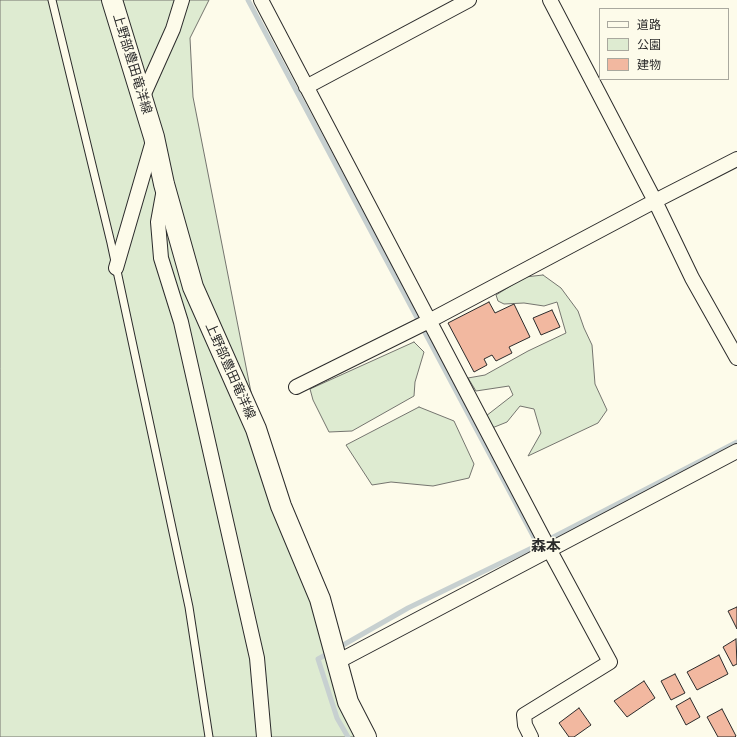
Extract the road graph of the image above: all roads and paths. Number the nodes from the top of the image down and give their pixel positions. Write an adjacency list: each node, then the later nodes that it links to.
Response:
1 (52, 0): 13 (lane)
2 (112, 0): 8 (main road, 上野部豊田竜洋線)
3 (182, 0): 8 (street)
4 (261, 0): 7 (street)
5 (469, 0): 7 (street)
6 (550, 0): 12 (street)
7 (306, 87): 14 (street)
8 (143, 96): 9 (main road, 上野部豊田竜洋線)
9 (154, 136): 11 (main road, 上野部豊田竜洋線); 13 (street)
10 (737, 159): 12 (street)
11 (164, 184): 19 (main road, 上野部豊田竜洋線); 21 (street)
12 (655, 201): 14 (street); 15 (street)
13 (116, 268): 20 (lane)
14 (429, 321): 16 (street); 18 (street)
15 (737, 358)
16 (296, 387)
17 (737, 451): 18 (street)
18 (549, 550): 19 (street); 23 (street)
19 (337, 662): 22 (main road, 上野部豊田竜洋線)
20 (209, 737)
21 (264, 737)
22 (366, 737)
23 (531, 737)

